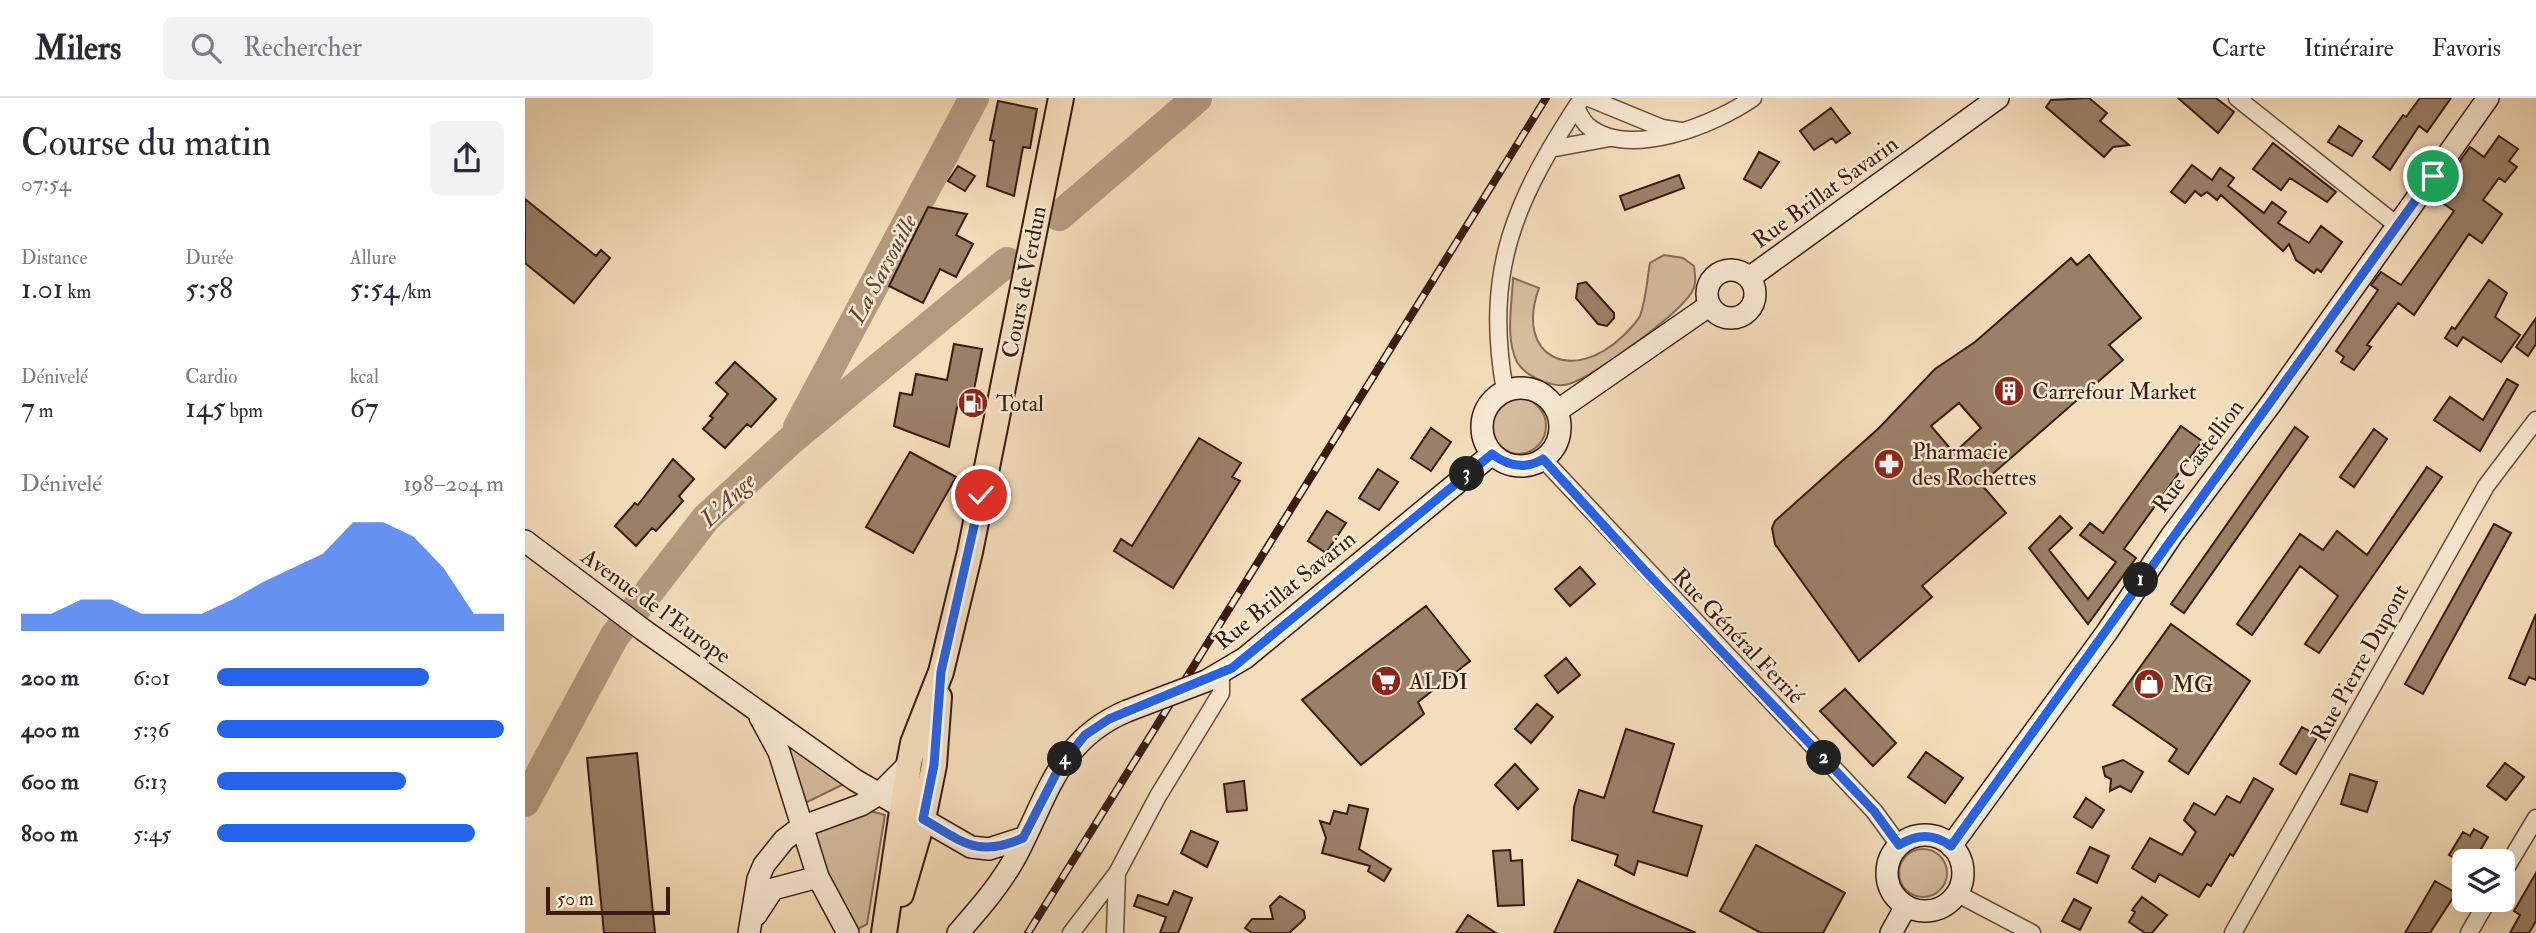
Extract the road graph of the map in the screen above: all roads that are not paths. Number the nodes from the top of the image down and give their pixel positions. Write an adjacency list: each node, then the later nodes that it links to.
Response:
1 (1061, 98): 20 (main road, Cours de Verdun)
2 (1753, 98): 8 (street)
3 (1999, 98): 12 (main road, Rue Brillat Savarin)
4 (2237, 98): 11 (street)
5 (2488, 98): 11 (main road, Rue Castellion)
6 (1582, 101): 7 (street); 9 (street); 10 (street)
7 (1626, 106): 8 (street)
8 (1683, 132): 9 (street)
9 (1611, 137): 10 (street)
10 (1550, 149): 14 (street)
11 (2398, 226): 29 (main road, Rue Castellion)
12 (1749, 278): 13 (main road, Rue Brillat Savarin); 13 (main road, Rue Brillat Savarin)
13 (1710, 305): 15 (main road)
14 (1505, 391): 15 (main road); 17 (main road)
15 (1557, 411): 18 (main road)
16 (2536, 420): 45 (street, Rue Pierre Dupont)
17 (1492, 454): 18 (main road); 21 (main road, Rue Brillat Savarin)
18 (1543, 459): 28 (street, Rue Général Ferrié)
19 (525, 541): 22 (main road, Avenue de l'Europe)
20 (941, 672): 23 (main road, Cours de Verdun); 25 (main road, Cours de Verdun)
21 (1214, 678): 27 (main road, Rue Brillat Savarin, bridge); 31 (street)
22 (757, 712): 23 (main road, Avenue de l'Europe); 26 (main road, Avenue de l'Europe)
23 (890, 800): 25 (main road, Avenue de l'Europe); 26 (main road); 38 (main road, Cours de Verdun)
24 (2536, 818): 30 (street)
25 (923, 819): 27 (main road); 39 (main road, Cours de Verdun)
26 (801, 827): 32 (main road, Avenue de l'Europe); 36 (main road)
27 (1023, 838): 40 (main road, Rue Brillat Savarin)
28 (1899, 845): 29 (main road); 34 (main road)
29 (1951, 846): 33 (main road)
30 (2515, 853)
31 (1117, 873): 41 (street); 42 (street)
32 (818, 877): 36 (main road); 37 (main road, Avenue de l'Europe)
33 (1957, 893): 34 (main road); 44 (street)
34 (1906, 906): 43 (main road)
35 (2481, 912): 46 (street)
36 (750, 929)
37 (848, 933)
38 (884, 933)
39 (890, 933)
40 (958, 933)
41 (1071, 933)
42 (1115, 933)
43 (1891, 933)
44 (2032, 933)
45 (2232, 933)
46 (2469, 933)

